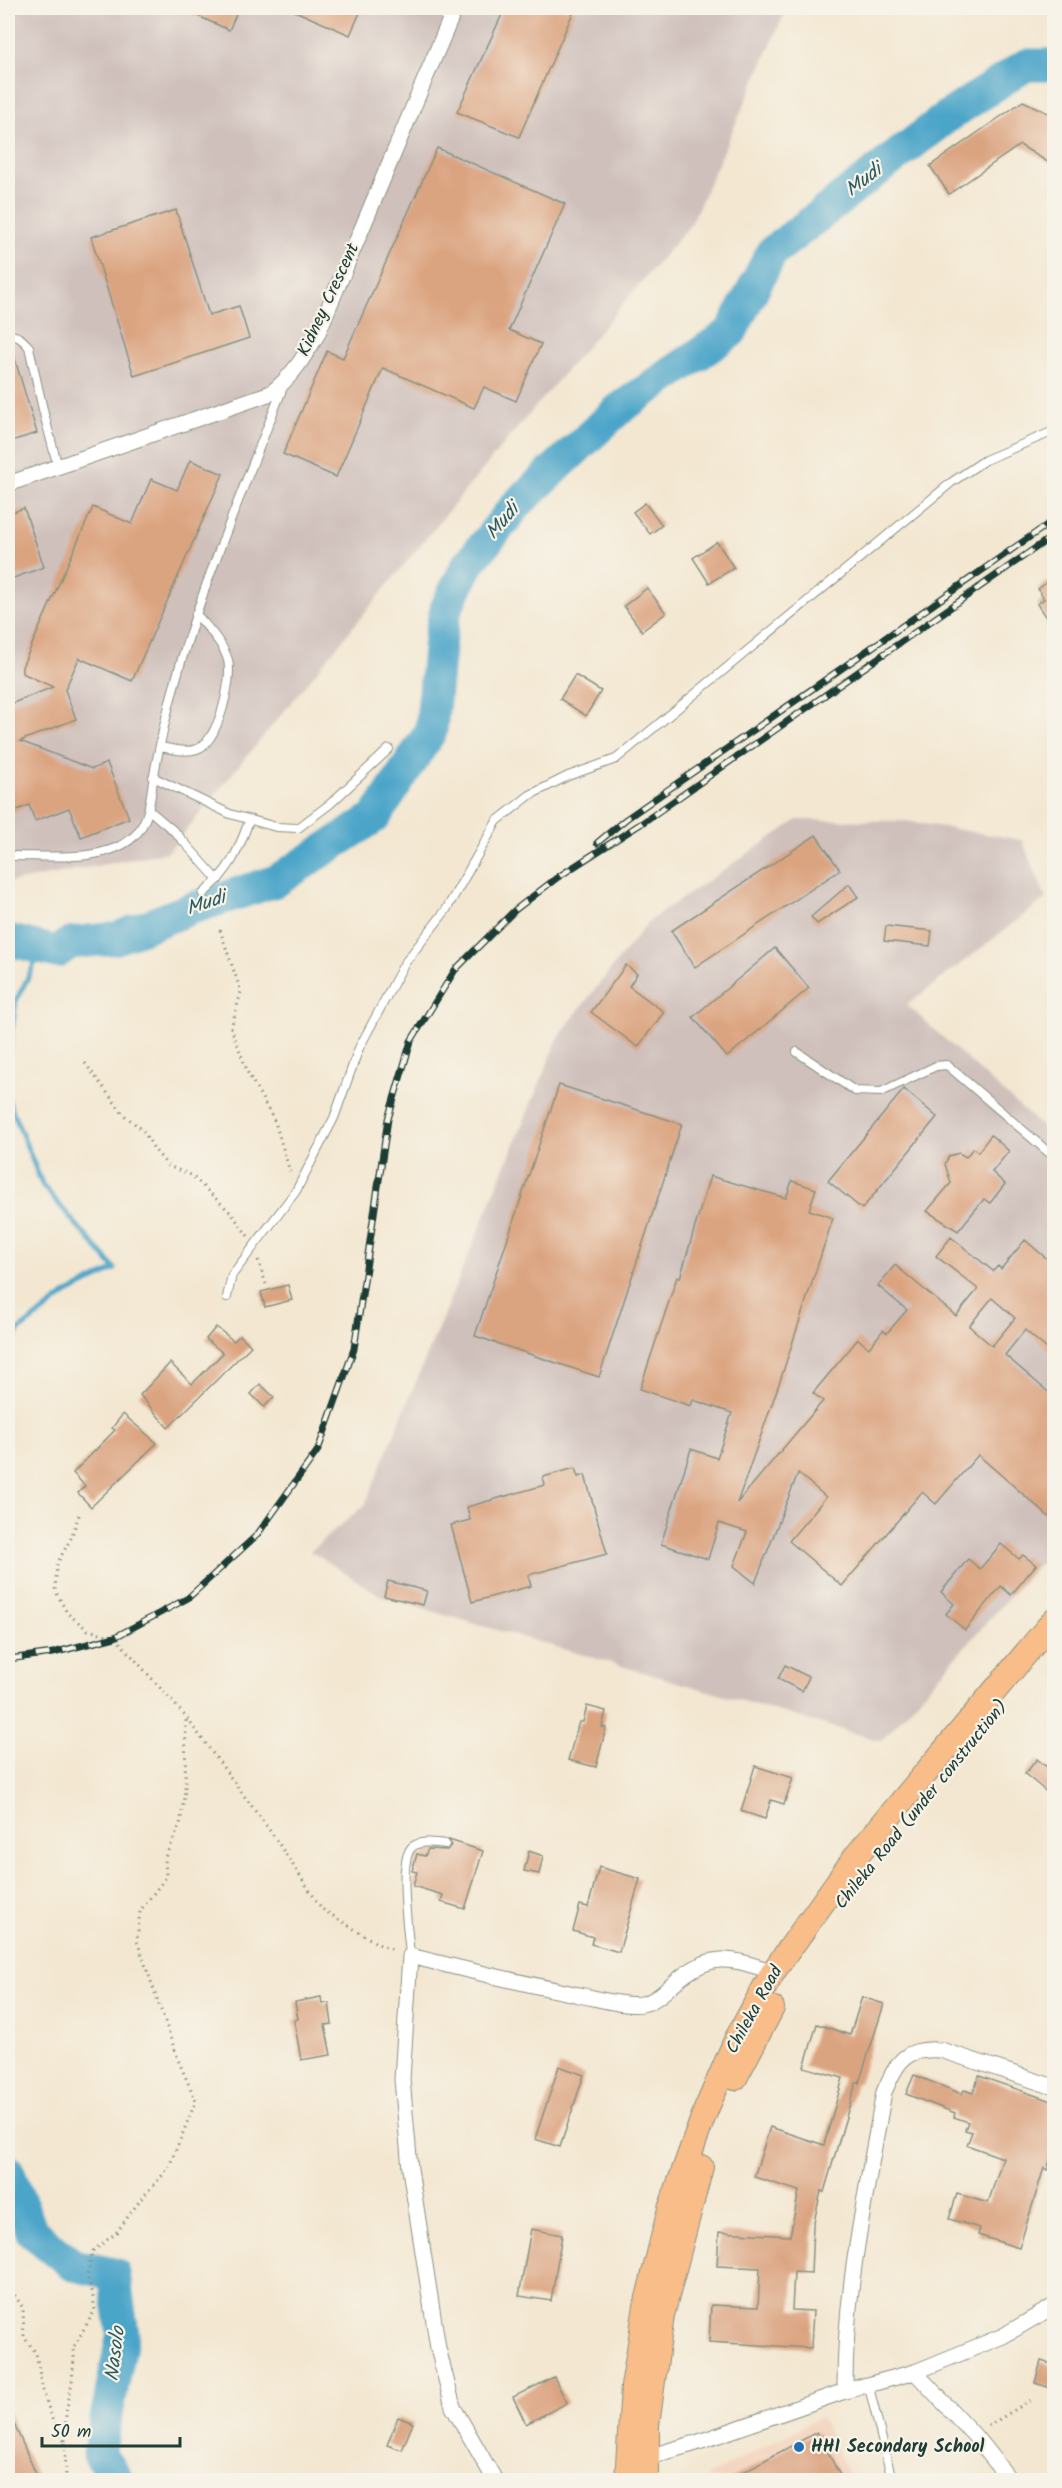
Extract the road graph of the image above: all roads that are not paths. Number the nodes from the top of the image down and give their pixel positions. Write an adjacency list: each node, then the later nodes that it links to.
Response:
1 (455, 8): 3 (street, Kidney Crescent)
2 (8, 335): 5 (lane)
3 (285, 382): 5 (street, Kidney Crescent); 7 (lane)
4 (1054, 431): 18 (lane)
5 (58, 467): 6 (street, Kidney Crescent)
6 (8, 483)
7 (196, 614): 8 (lane); 8 (lane)
8 (160, 747): 10 (lane)
9 (389, 749): 12 (lane)
10 (153, 777): 11 (lane); 12 (lane)
11 (149, 810): 13 (lane); 14 (lane)
12 (249, 821): 14 (lane)
13 (8, 856)
14 (218, 880): 15 (lane)
15 (203, 894)
16 (797, 1052): 17 (lane)
17 (1054, 1157)
18 (227, 1297)
19 (1054, 1620): 23 (highway, Chileka Road)
20 (1054, 1644): 29 (highway, Chileka Road (under construction))
21 (445, 1844): 22 (lane)
22 (410, 1956): 23 (street); 30 (street)
23 (773, 1972): 29 (highway, Chileka Road)
24 (1054, 2087): 28 (street)
25 (1054, 2306): 26 (street)
26 (915, 2372): 27 (street); 32 (street)
27 (868, 2383): 28 (street); 31 (lane)
28 (845, 2391): 29 (street)
29 (637, 2472)
30 (495, 2481)
31 (892, 2481)
32 (1010, 2481)

